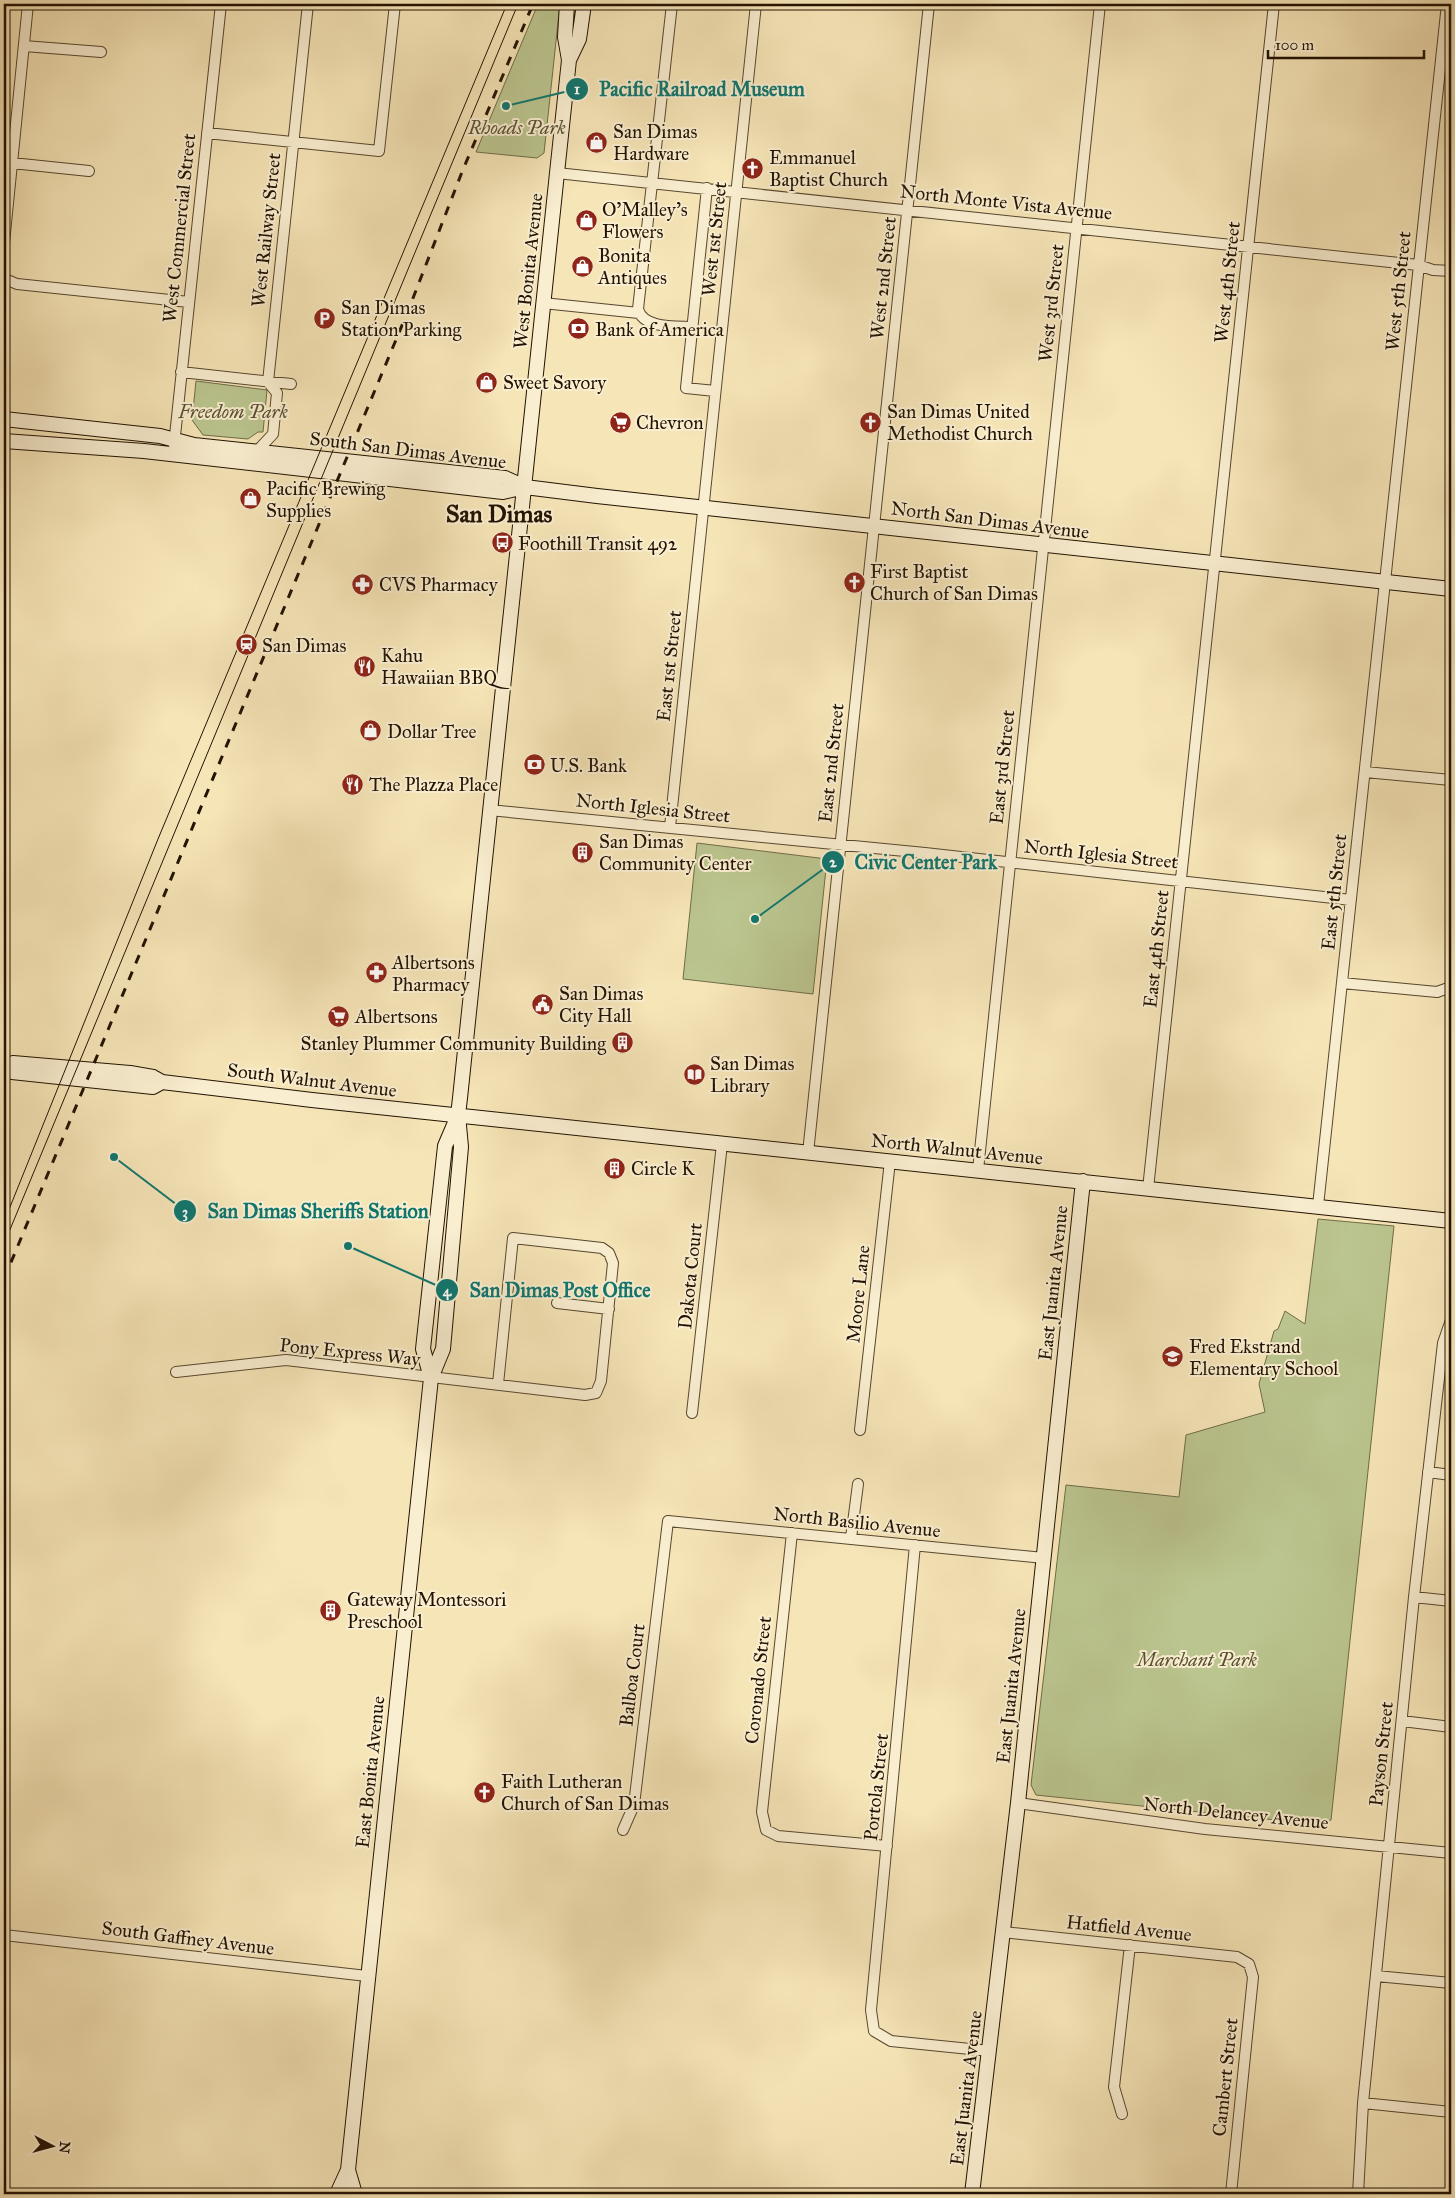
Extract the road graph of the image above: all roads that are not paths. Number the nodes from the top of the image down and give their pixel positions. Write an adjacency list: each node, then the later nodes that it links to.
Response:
1 (28, 4): 13 (street)
2 (221, 4): 16 (street, West Commercial Street)
3 (308, 4): 17 (street, West Railway Street)
4 (395, 4): 17 (street)
5 (567, 4): 15 (main road, West Bonita Avenue)
6 (584, 4): 15 (main road, West Bonita Avenue)
7 (672, 4): 21 (street)
8 (756, 4): 23 (street, West 1st Street)
9 (929, 4): 24 (street, West 2nd Street)
10 (1100, 4): 25 (street, West 3rd Street)
11 (1274, 4): 27 (street, West 4th Street)
12 (1447, 4): 28 (street, West 5th Street)
13 (24, 46): 14 (street); 18 (street)
14 (100, 52)
15 (569, 60): 20 (main road, West Bonita Avenue)
16 (207, 133): 17 (street); 31 (street, West Commercial Street)
17 (293, 142): 36 (street, West Railway Street)
18 (12, 163): 19 (street); 26 (street)
19 (89, 171)
20 (557, 173): 21 (street, North Monte Vista Avenue); 32 (main road, West Bonita Avenue)
21 (652, 182): 22 (street, North Monte Vista Avenue); 33 (street)
22 (707, 188): 23 (street, North Monte Vista Avenue); 34 (street)
23 (736, 191): 24 (street, North Monte Vista Avenue); 38 (street, West 1st Street)
24 (908, 210): 25 (street, North Monte Vista Avenue); 46 (street, West 2nd Street)
25 (1077, 227): 27 (street, North Monte Vista Avenue); 47 (street, West 3rd Street)
26 (4, 243)
27 (1248, 245): 28 (street, North Monte Vista Avenue); 48 (street, West 4th Street)
28 (1418, 265): 29 (street, North Monte Vista Avenue); 49 (street, West 5th Street)
29 (1451, 272)
30 (4, 277): 31 (street)
31 (189, 302): 35 (street, West Commercial Street)
32 (543, 303): 33 (street); 44 (main road, West Bonita Avenue)
33 (639, 313): 34 (street)
34 (693, 327): 38 (street)
35 (181, 372): 36 (street); 40 (street, West Commercial Street)
36 (268, 382): 37 (street); 42 (street, West Railway Street)
37 (291, 384)
38 (715, 391): 45 (street, West 1st Street)
39 (4, 420): 40 (main road, South San Dimas Avenue)
40 (174, 440): 42 (main road, South San Dimas Avenue); 43 (street, West Commercial Street)
41 (4, 441): 43 (main road, South San Dimas Avenue)
42 (257, 451): 44 (main road, South San Dimas Avenue)
43 (173, 455): 44 (main road, South San Dimas Avenue)
44 (524, 487): 45 (main road, North San Dimas Avenue); 53 (main road, East Bonita Avenue)
45 (703, 507): 46 (main road, North San Dimas Avenue); 54 (street, East 1st Street)
46 (875, 526): 47 (main road, North San Dimas Avenue); 55 (street, East 2nd Street)
47 (1043, 546): 48 (main road, North San Dimas Avenue); 56 (street, East 3rd Street)
48 (1215, 564): 49 (main road, North San Dimas Avenue); 57 (street, East 4th Street)
49 (1386, 581): 50 (main road, North San Dimas Avenue); 51 (street, East 5th Street)
50 (1451, 589)
51 (1365, 772): 52 (street); 58 (street, East 5th Street)
52 (1451, 780)
53 (489, 810): 54 (street, North Iglesia Street); 62 (main road, East Bonita Avenue)
54 (670, 828): 55 (street, North Iglesia Street)
55 (840, 845): 56 (street, North Iglesia Street); 64 (street, East 2nd Street)
56 (1010, 862): 57 (street, North Iglesia Street); 66 (street, East 3rd Street)
57 (1181, 880): 58 (street, North Iglesia Street); 68 (street, East 4th Street)
58 (1351, 900): 59 (street, East 5th Street)
59 (1342, 983): 60 (street); 69 (street, East 5th Street)
60 (1451, 987)
61 (4, 1067): 62 (main road, South Walnut Avenue)
62 (458, 1115): 63 (main road, North Walnut Avenue); 76 (main road, East Bonita Avenue); 76 (main road, East Bonita Avenue)
63 (722, 1144): 64 (main road, North Walnut Avenue); 78 (street, Dakota Court)
64 (808, 1153): 65 (main road, North Walnut Avenue)
65 (890, 1161): 66 (main road, North Walnut Avenue); 79 (street, Moore Lane)
66 (978, 1170): 67 (main road, North Walnut Avenue)
67 (1082, 1181): 68 (main road, North Walnut Avenue); 87 (main road, East Juanita Avenue)
68 (1148, 1189): 69 (main road, North Walnut Avenue)
69 (1318, 1206): 70 (main road, North Walnut Avenue)
70 (1451, 1220)
71 (557, 1303): 72 (street)
72 (609, 1309): 77 (street, Pony Express Way); 77 (street)
73 (1451, 1320): 74 (street, Payson Street)
74 (1447, 1344): 80 (street, Payson Street)
75 (176, 1372): 76 (street, Pony Express Way)
76 (431, 1378): 77 (street, Pony Express Way); 101 (main road, East Bonita Avenue)
77 (498, 1384)
78 (692, 1412)
79 (860, 1430)
80 (1428, 1472): 81 (street); 88 (street, Payson Street)
81 (1451, 1475)
82 (858, 1484): 85 (street)
83 (668, 1521): 84 (street, North Basilio Avenue); 93 (street, Balboa Court)
84 (792, 1533): 85 (street, North Basilio Avenue); 94 (street, Coronado Street)
85 (851, 1538): 86 (street, North Basilio Avenue)
86 (915, 1545): 87 (street, North Basilio Avenue); 94 (street, Portola Street)
87 (1044, 1558): 92 (main road, East Juanita Avenue)
88 (1414, 1596): 89 (street); 90 (street, Payson Street)
89 (1451, 1601)
90 (1402, 1721): 91 (street); 95 (street, Payson Street)
91 (1451, 1727)
92 (1018, 1804): 95 (street, North Delancey Avenue); 97 (main road, East Juanita Avenue)
93 (623, 1830)
94 (887, 1846): 104 (street, Portola Street)
95 (1389, 1847): 96 (street, North Delancey Avenue); 102 (street, Payson Street)
96 (1451, 1853)
97 (1003, 1932): 99 (street, Hatfield Avenue); 104 (main road, East Juanita Avenue)
98 (4, 1935): 101 (street, South Gaffney Avenue)
99 (1130, 1945): 100 (street, Hatfield Avenue); 107 (street)
100 (1249, 1964): 112 (street, Cambert Street)
101 (367, 1976): 108 (main road, East Bonita Avenue)
102 (1376, 1976): 103 (street); 105 (street, Payson Street)
103 (1451, 1983)
104 (990, 2051): 111 (main road, East Juanita Avenue)
105 (1363, 2103): 106 (street); 113 (street, Payson Street)
106 (1451, 2112)
107 (1122, 2114)
108 (348, 2170): 109 (main road, East Bonita Avenue); 110 (main road, East Bonita Avenue)
109 (337, 2194)
110 (355, 2194)
111 (972, 2194)
112 (1231, 2194)
113 (1358, 2194)

